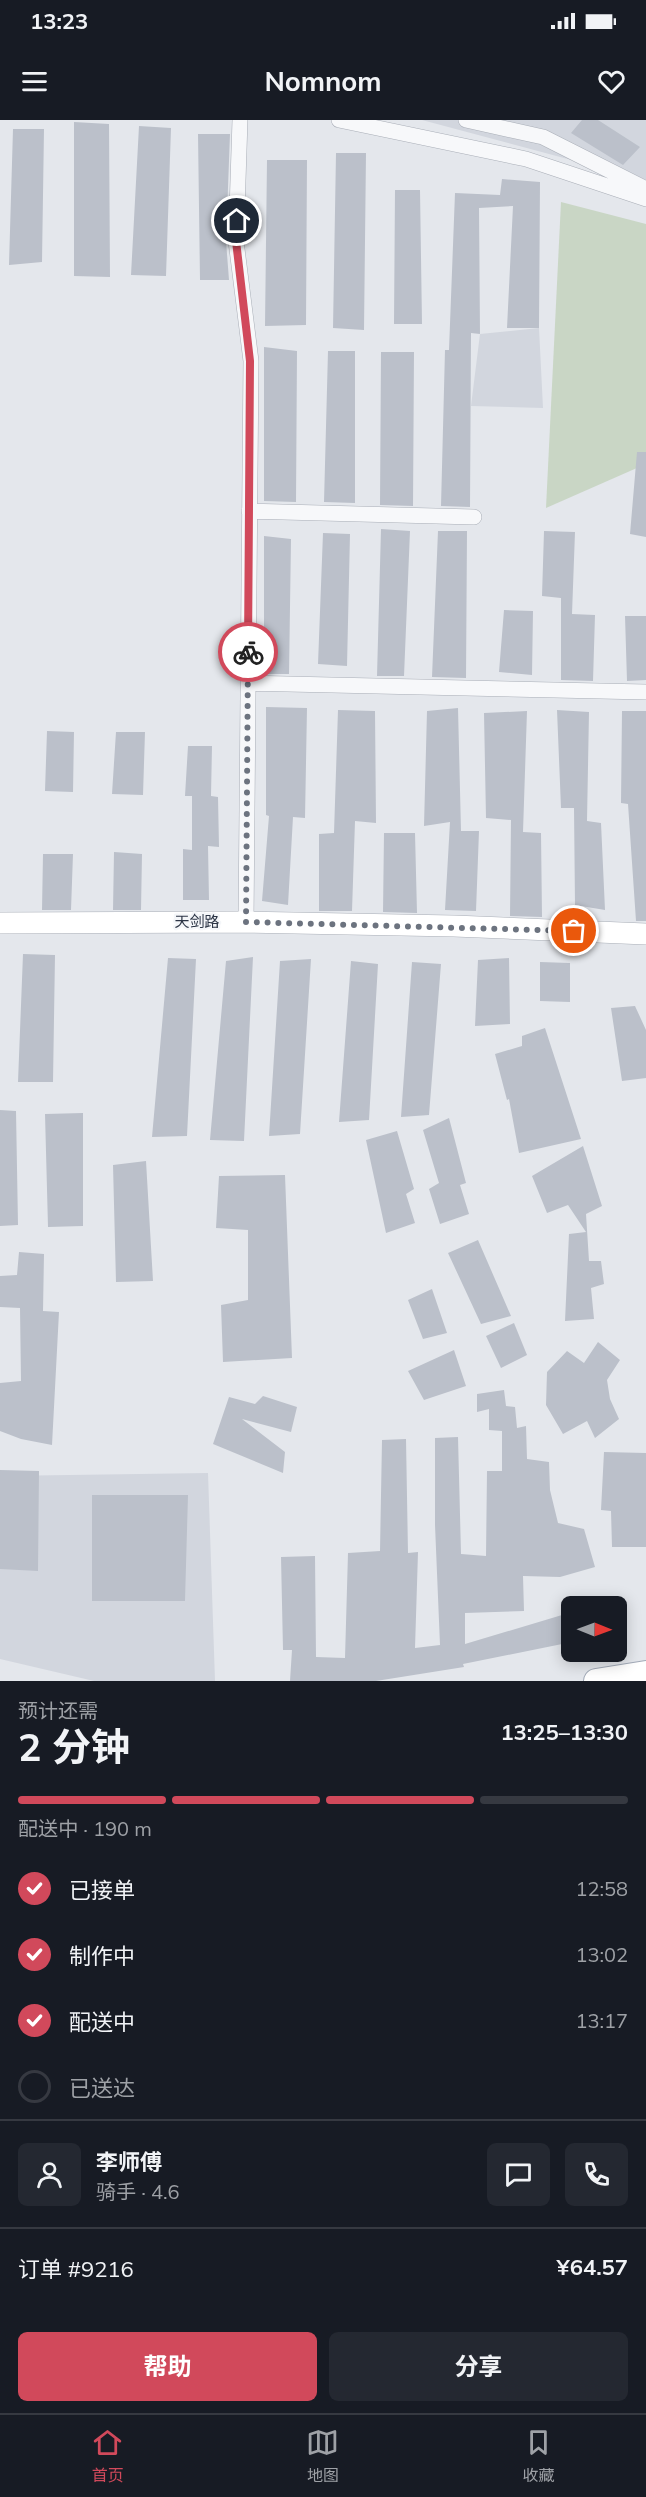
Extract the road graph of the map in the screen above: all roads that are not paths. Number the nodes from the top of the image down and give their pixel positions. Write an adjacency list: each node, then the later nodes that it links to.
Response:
1 (240, 120): 6 (street)
2 (339, 120): 5 (street)
3 (466, 120): 4 (street)
4 (646, 189)
5 (646, 200)
6 (249, 511): 7 (street); 8 (street)
7 (474, 517)
8 (248, 683): 9 (street); 11 (street)
9 (646, 692)
10 (0, 922): 11 (street, 天剑路)
11 (246, 922): 12 (street, 天剑路)
12 (646, 934)
13 (646, 1673): 14 (main road)
14 (596, 1681)

